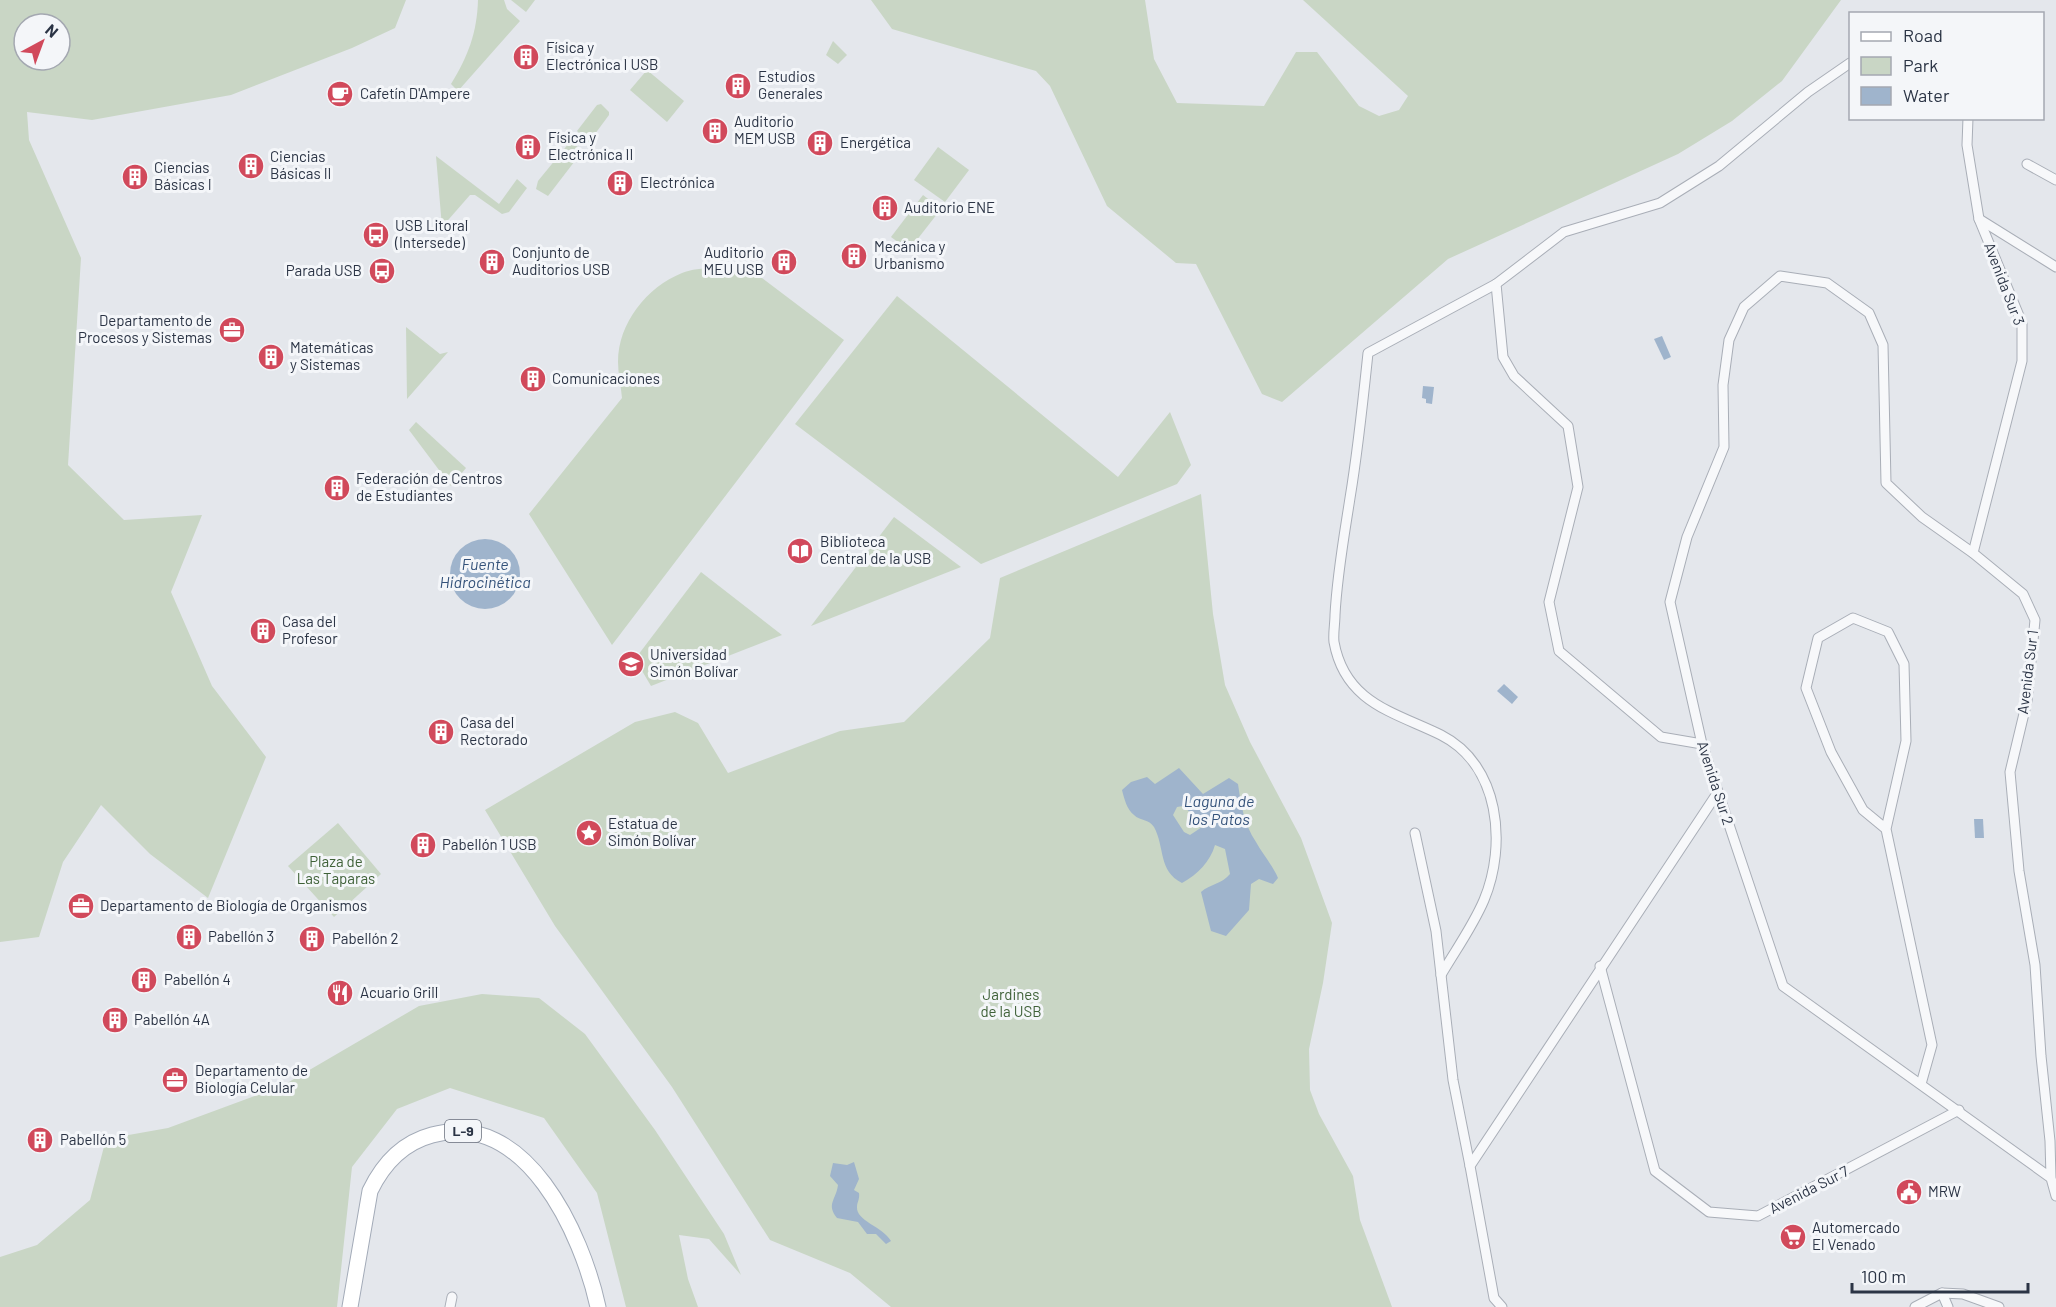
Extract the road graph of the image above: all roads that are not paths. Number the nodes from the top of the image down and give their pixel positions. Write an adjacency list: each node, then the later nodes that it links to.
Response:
1 (1849, 64): 8 (street)
2 (1968, 120): 5 (street, Avenida Sur 3)
3 (2027, 164): 4 (street)
4 (2056, 180)
5 (1979, 219): 6 (street); 9 (street, Avenida Sur 3)
6 (2056, 267)
7 (1780, 276): 9 (street, Avenida Sur 1); 10 (street, Avenida Sur 2)
8 (1496, 284): 10 (street); 15 (street)
9 (1973, 553): 19 (street, Avenida Sur 1)
10 (1702, 744): 11 (street, Avenida Sur 2)
11 (1718, 792): 14 (street); 16 (street, Avenida Sur 2)
12 (1886, 829): 12 (street); 16 (street)
13 (1415, 833): 15 (street)
14 (1600, 966): 17 (street, Avenida Sur 7); 18 (street)
15 (1441, 975): 18 (street)
16 (1921, 1084): 17 (street, Avenida Sur 2)
17 (1959, 1110): 19 (street, Avenida Sur 2)
18 (1470, 1166): 24 (street)
19 (2051, 1178): 20 (street, Avenida Sur 1)
20 (2056, 1196)
21 (1942, 1293): 25 (street); 26 (street); 27 (street)
22 (350, 1307): 23 (main road, L-9)
23 (598, 1307)
24 (1502, 1307)
25 (1915, 1307)
26 (1948, 1307)
27 (1999, 1307)

